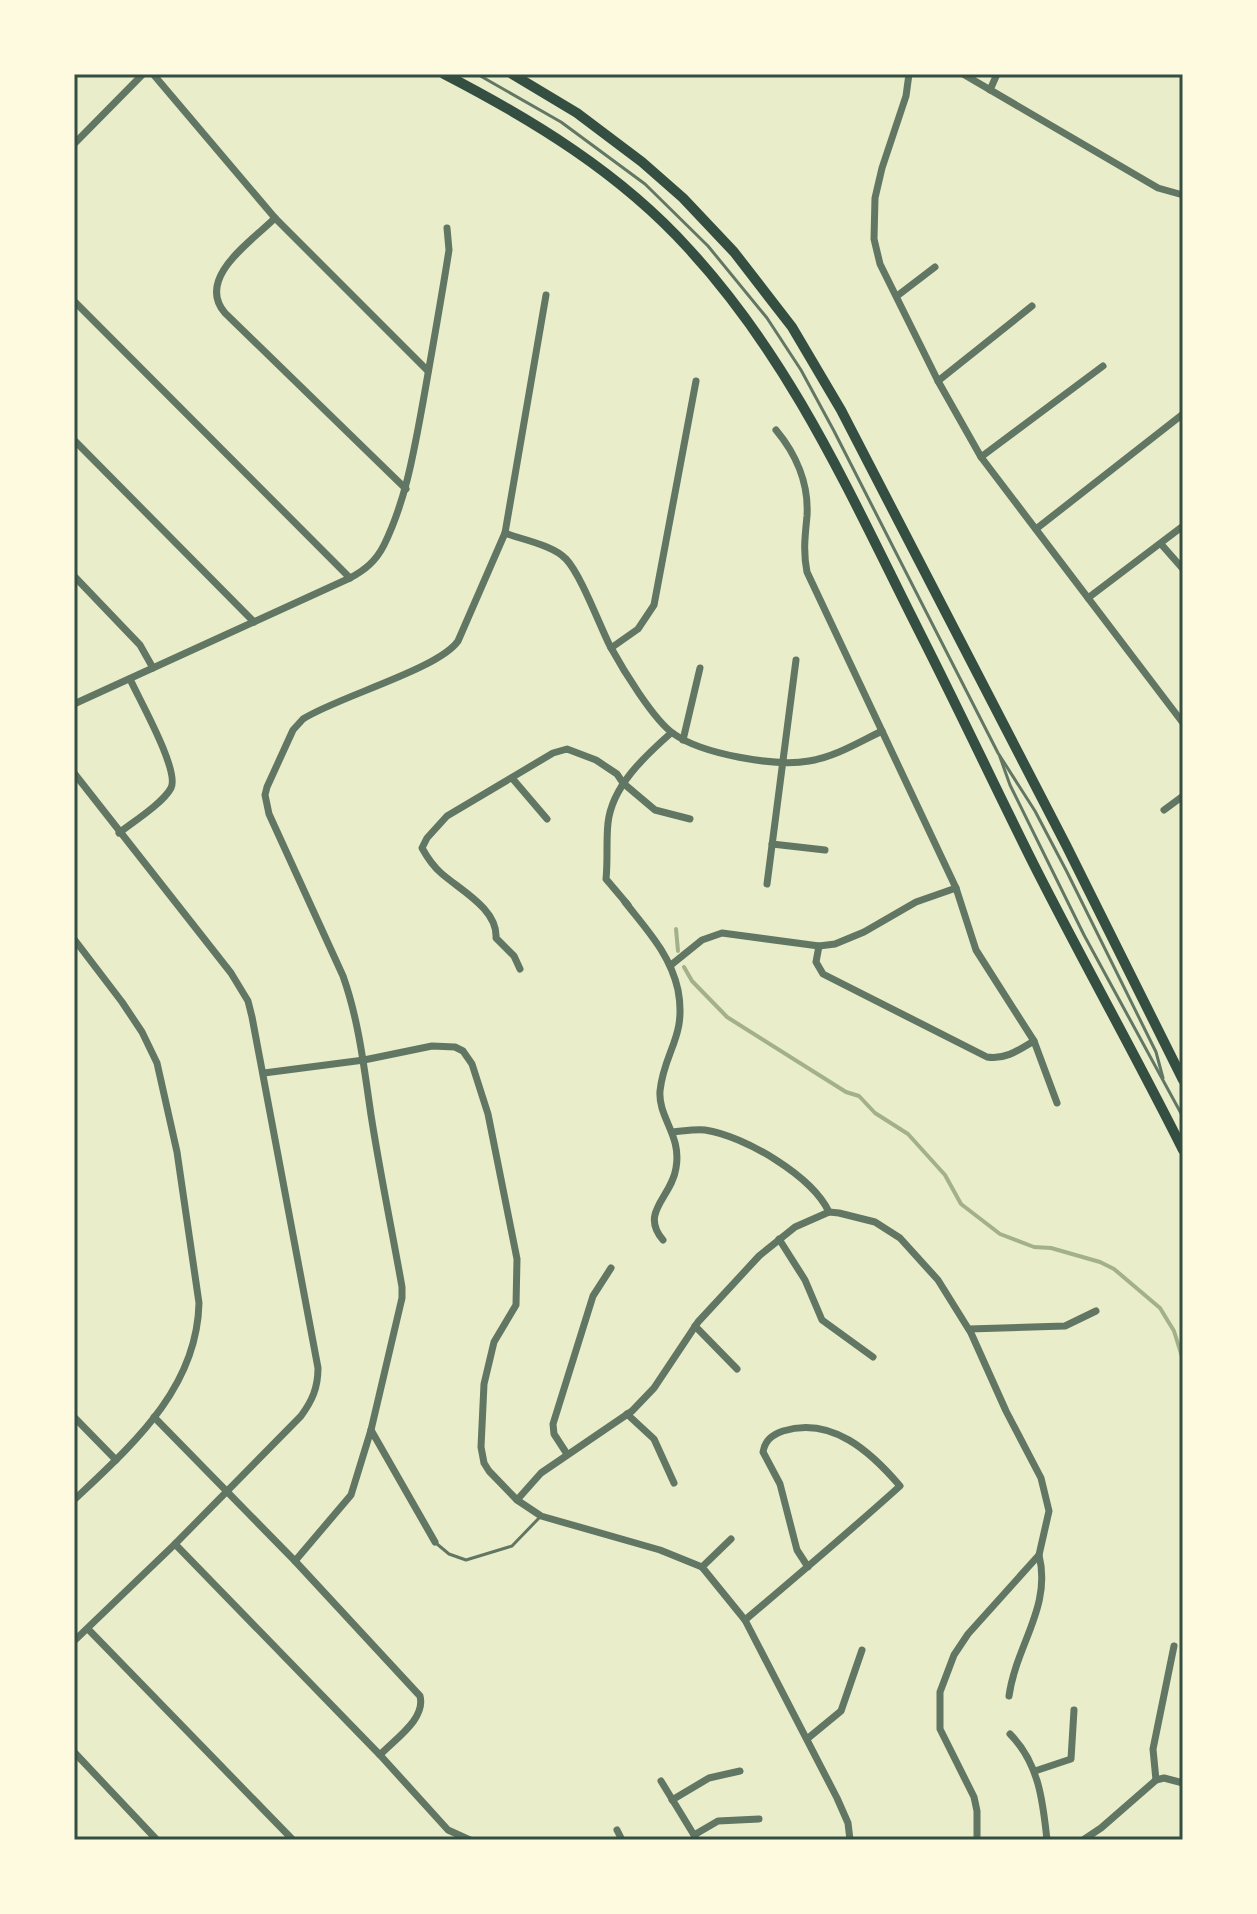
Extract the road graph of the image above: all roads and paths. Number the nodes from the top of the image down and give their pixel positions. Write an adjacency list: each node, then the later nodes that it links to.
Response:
1 (143, 74): 10 (street)
2 (153, 74): 12 (street)
3 (444, 74): 75 (main road)
4 (477, 74): 47 (lane)
5 (512, 74): 71 (main road)
6 (909, 74): 16 (street)
7 (963, 74): 9 (street)
8 (997, 74): 9 (street)
9 (990, 90): 11 (street)
10 (74, 144)
11 (1183, 195)
12 (275, 218): 20 (street); 27 (street)
13 (447, 228): 20 (street)
14 (935, 267): 16 (street)
15 (546, 295): 30 (street)
16 (897, 296): 22 (street)
17 (74, 301): 34 (street)
18 (1032, 306): 22 (street)
19 (1103, 366): 26 (street)
20 (428, 371): 27 (street)
21 (696, 381): 37 (street)
22 (938, 381): 26 (street)
23 (1183, 414): 29 (street)
24 (776, 430): 44 (street)
25 (74, 440): 36 (street)
26 (981, 457): 29 (street)
27 (406, 489): 34 (street)
28 (1183, 526): 31 (street)
29 (1036, 529): 35 (street)
30 (505, 533): 37 (street); 68 (street)
31 (1161, 544): 32 (street); 35 (street)
32 (1183, 569)
33 (74, 576): 39 (street)
34 (350, 578): 36 (street)
35 (1088, 598): 43 (street)
36 (254, 622): 39 (street)
37 (611, 648): 45 (street)
38 (796, 660): 48 (street)
39 (153, 668): 41 (street)
40 (700, 668): 46 (street)
41 (130, 679): 42 (street); 56 (street)
42 (74, 704)
43 (1183, 723)
44 (882, 731): 48 (street); 60 (street)
45 (671, 733): 46 (street); 51 (street)
46 (683, 740): 48 (street)
47 (998, 753): 70 (lane); 70 (lane)
48 (782, 763): 57 (street)
49 (74, 773): 56 (street)
50 (512, 778): 51 (street); 54 (street); 66 (street)
51 (623, 783): 55 (street); 62 (street)
52 (1183, 796): 53 (street)
53 (1164, 810)
54 (547, 819)
55 (690, 819)
56 (119, 833): 69 (street)
57 (772, 844): 58 (street); 59 (street)
58 (825, 850)
59 (767, 884)
60 (956, 888): 64 (street); 67 (street)
61 (625, 902): 62 (street)
62 (637, 917): 65 (street)
63 (74, 939): 87 (street)
64 (819, 946): 65 (street); 67 (street)
65 (671, 965): 74 (street)
66 (520, 969)
67 (1034, 1041): 72 (street)
68 (364, 1060): 69 (street); 88 (street); 94 (street)
69 (264, 1073): 92 (street)
70 (1163, 1078): 73 (lane)
71 (1183, 1080)
72 (1057, 1103)
73 (1183, 1117)
74 (673, 1132): 76 (street); 78 (street)
75 (1183, 1150)
76 (829, 1212): 77 (street); 82 (street)
77 (779, 1239): 81 (street); 83 (street)
78 (663, 1240)
79 (611, 1268): 89 (street)
80 (1096, 1311): 82 (street)
81 (695, 1326): 84 (street); 85 (street)
82 (969, 1329): 99 (street)
83 (873, 1357)
84 (737, 1369)
85 (627, 1414): 89 (street); 91 (street)
86 (74, 1417): 90 (street)
87 (154, 1417): 90 (street); 92 (street)
88 (371, 1430): 97 (street); 100 (street)
89 (567, 1454): 94 (street)
90 (116, 1460): 93 (street)
91 (674, 1483)
92 (226, 1491): 98 (street); 100 (street)
93 (74, 1500)
94 (517, 1500): 95 (street)
95 (541, 1516): 97 (lane); 101 (street)
96 (731, 1539): 101 (street)
97 (435, 1542)
98 (175, 1544): 104 (street); 113 (street)
99 (1039, 1555): 108 (street); 130 (street)
100 (295, 1561): 113 (street)
101 (702, 1567): 103 (street)
102 (808, 1567): 102 (street); 103 (street)
103 (745, 1620): 111 (street)
104 (88, 1629): 105 (street); 125 (street)
105 (74, 1641)
106 (1174, 1646): 116 (street)
107 (862, 1650): 111 (street)
108 (1009, 1696)
109 (1074, 1710): 115 (street)
110 (1010, 1734): 115 (street)
111 (807, 1739): 129 (street)
112 (74, 1752): 124 (street)
113 (380, 1755): 121 (street)
114 (740, 1771): 119 (street)
115 (1035, 1771): 131 (street)
116 (1156, 1780): 118 (street); 132 (street)
117 (661, 1781): 119 (street)
118 (1183, 1783)
119 (672, 1800): 123 (street)
120 (759, 1819): 123 (street)
121 (448, 1830): 126 (street); 127 (street)
122 (617, 1830): 128 (street)
123 (696, 1837)
124 (157, 1840)
125 (293, 1840)
126 (447, 1840)
127 (470, 1840)
128 (622, 1840)
129 (850, 1840)
130 (977, 1840)
131 (1047, 1840)
132 (1083, 1840)

